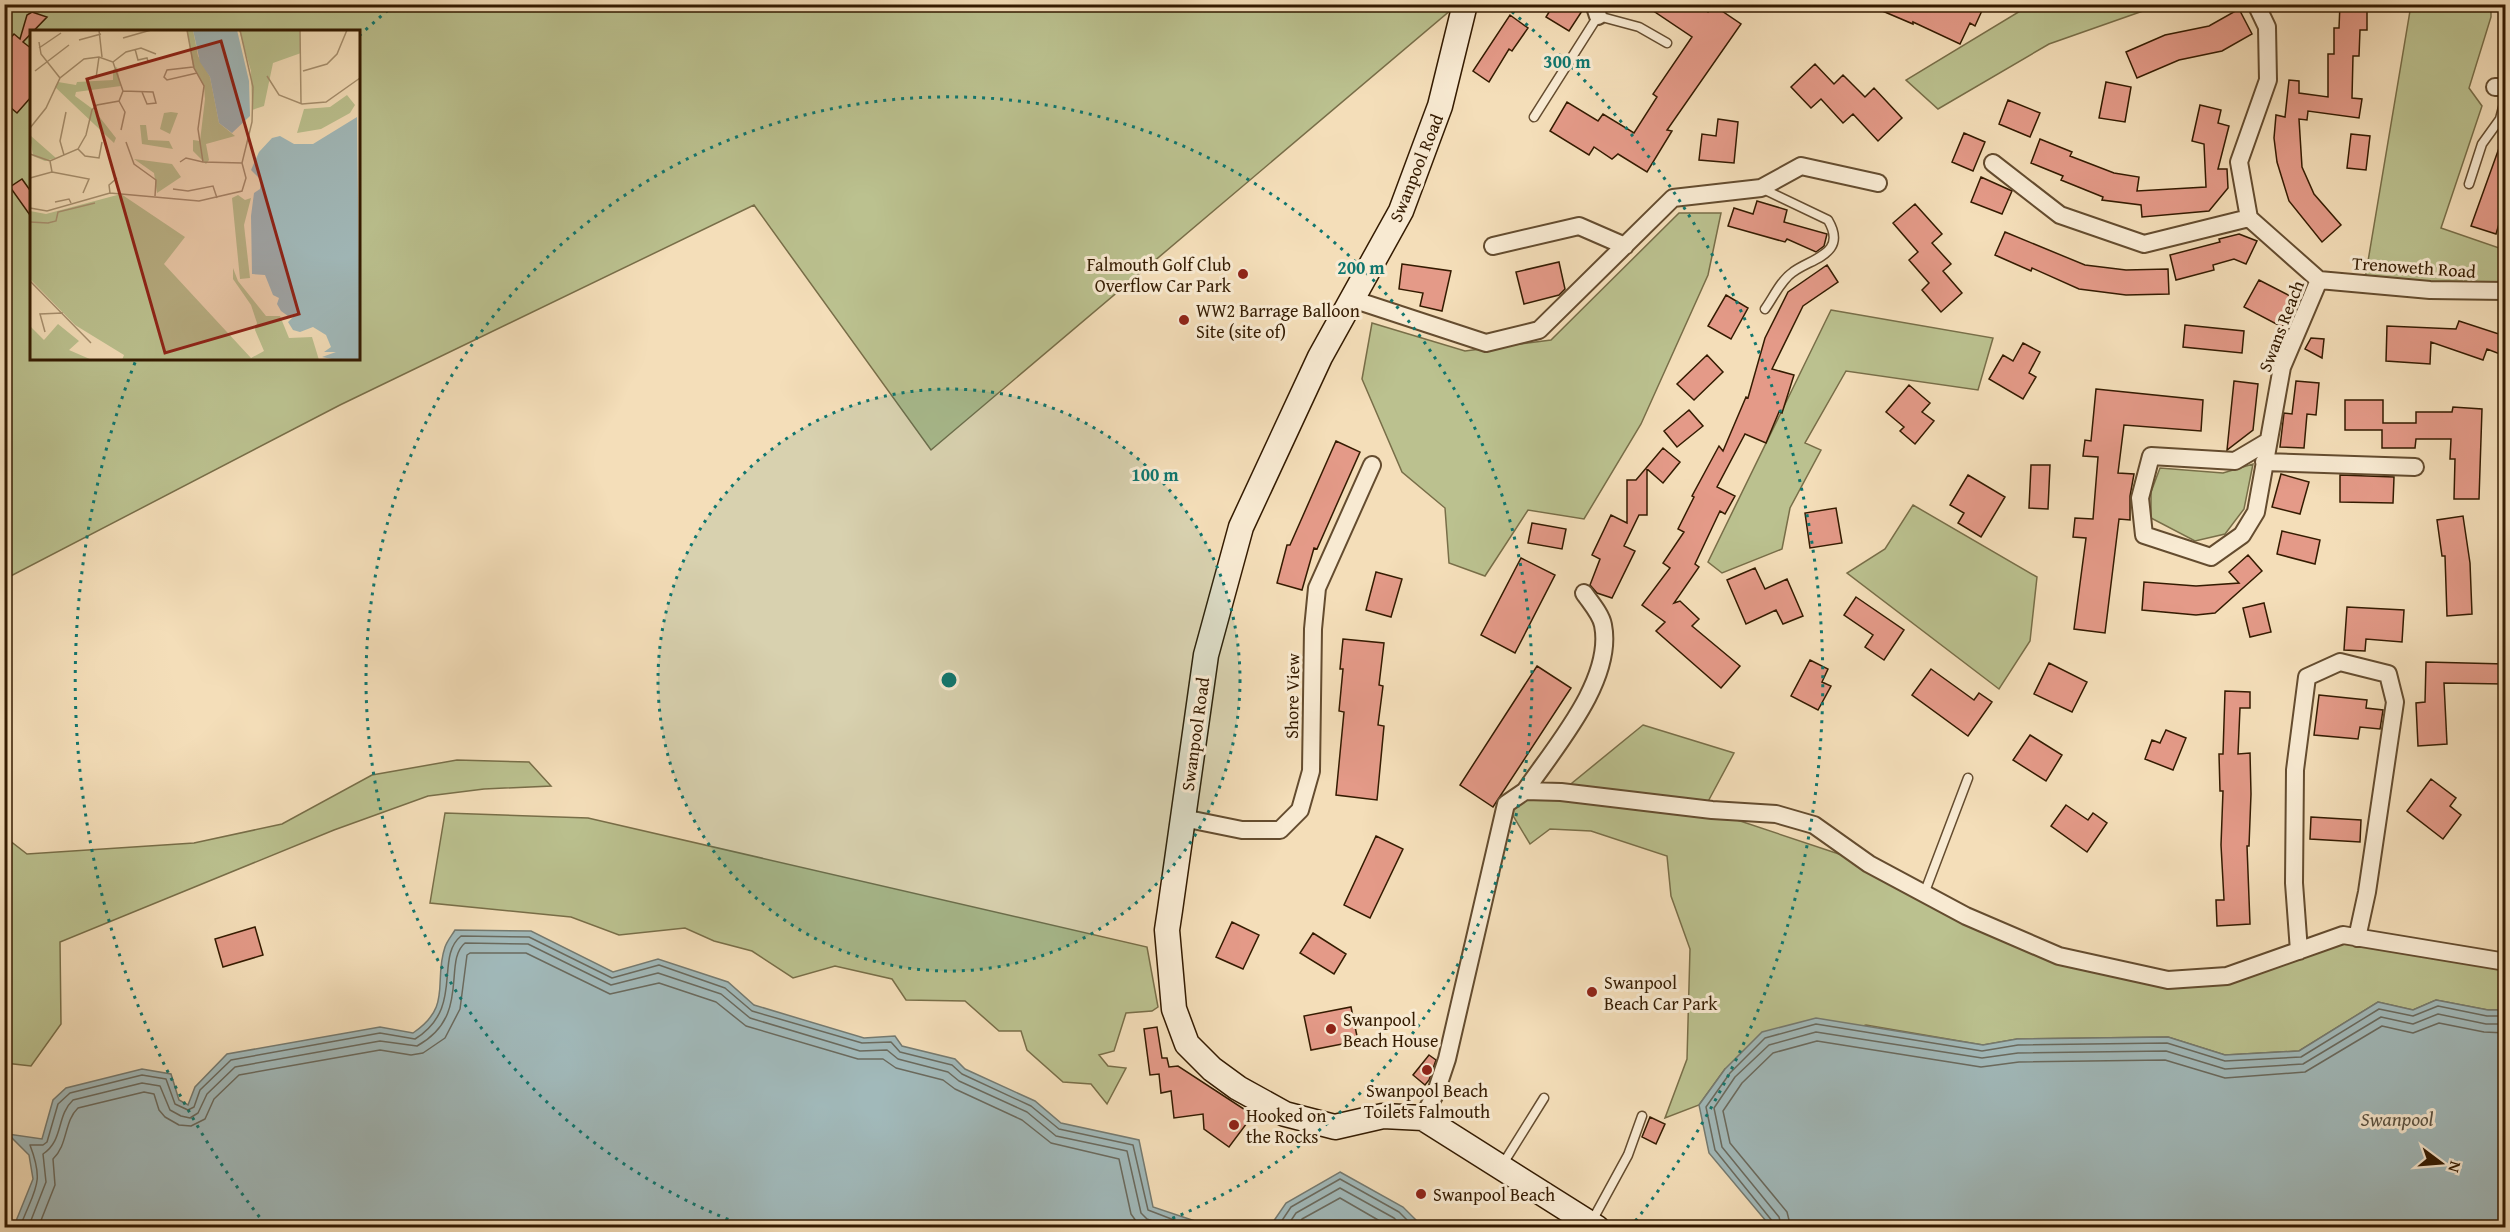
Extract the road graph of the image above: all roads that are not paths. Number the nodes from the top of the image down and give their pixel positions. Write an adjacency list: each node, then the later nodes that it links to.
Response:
1 (1465, 4): 16 (street, Swanpool Road)
2 (2256, 4): 11 (street)
3 (1596, 10): 4 (lane); 6 (lane)
4 (1667, 43)
5 (2502, 90): 9 (lane)
6 (1534, 117)
7 (1994, 163): 11 (street)
8 (1878, 183): 10 (street)
9 (2469, 184)
10 (1761, 188): 13 (street); 17 (lane)
11 (2249, 218): 14 (street, Swans Reach)
12 (1493, 246): 13 (street)
13 (1625, 246): 16 (street)
14 (2319, 280): 15 (street, Trenoweth Road); 18 (street, Swans Reach)
15 (2505, 291)
16 (1352, 299): 25 (street, Swanpool Road)
17 (1765, 309)
18 (2267, 442): 19 (street, Swans Reach); 19 (street, Swans Reach)
19 (2264, 462): 21 (street)
20 (1372, 465): 25 (street, Shore View)
21 (2415, 467)
22 (1584, 593): 24 (street)
23 (1968, 777): 26 (lane)
24 (1525, 791): 26 (street); 32 (street)
25 (1183, 818): 32 (street, Swanpool Road)
26 (1924, 894): 28 (street)
27 (2357, 938): 28 (street); 28 (street); 29 (street)
28 (2299, 951)
29 (2505, 962)
30 (1544, 1098): 33 (lane)
31 (1642, 1116): 34 (lane)
32 (1423, 1118): 33 (street)
33 (1500, 1168): 34 (street)
34 (1594, 1226)

